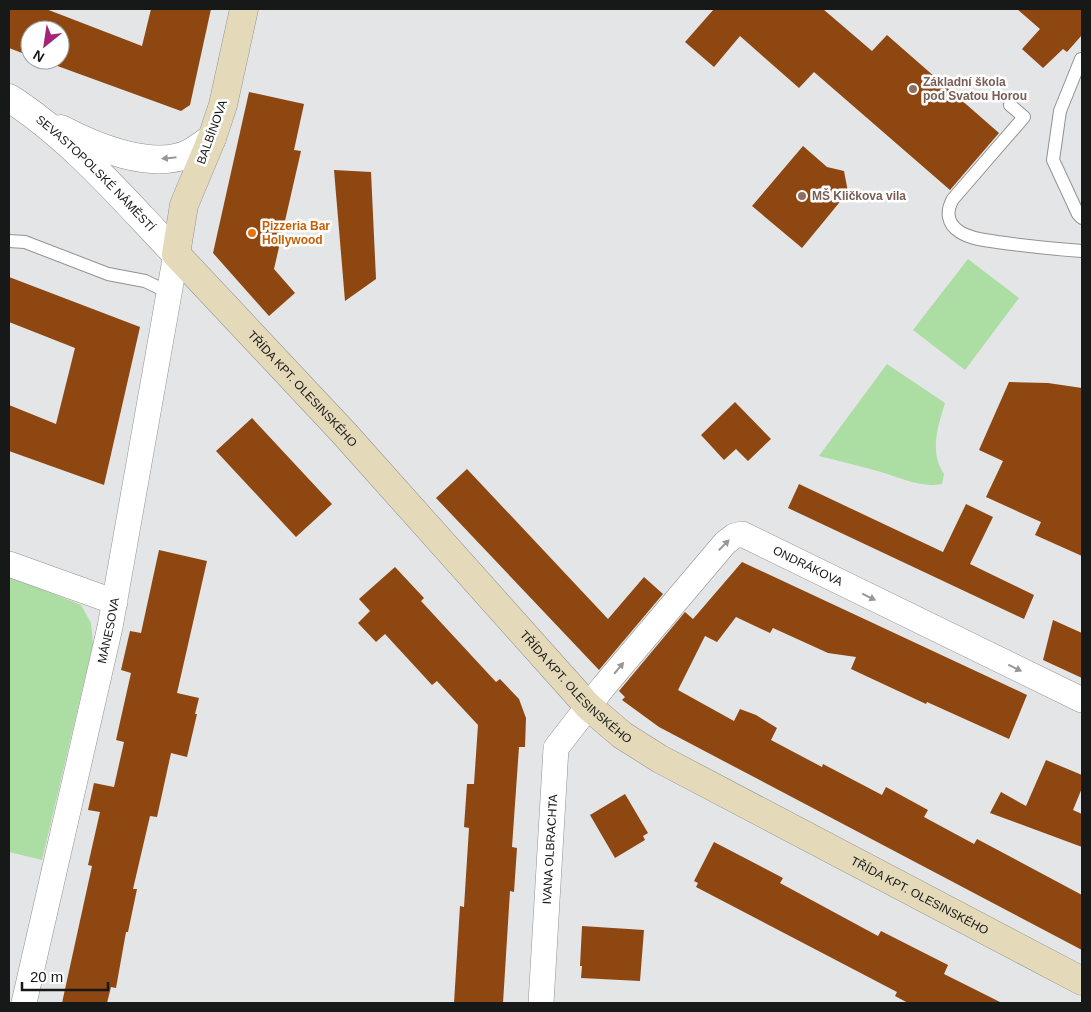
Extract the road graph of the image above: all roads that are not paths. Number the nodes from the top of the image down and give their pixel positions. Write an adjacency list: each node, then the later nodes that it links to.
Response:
1 (244, 9): 6 (main road, BALBÍNOVA)
2 (1081, 59): 7 (lane)
3 (9, 98): 5 (street, SEVASTOPOLSKÉ NÁMĚSTÍ)
4 (1010, 105): 9 (lane)
5 (40, 118): 6 (street, one-way to 5); 10 (street, SEVASTOPOLSKÉ NÁMĚSTÍ)
6 (212, 138): 10 (main road, BALBÍNOVA)
7 (1082, 218)
8 (9, 241): 11 (lane)
9 (1082, 251)
10 (176, 254): 11 (street, MÁNESOVA); 15 (main road, TŘÍDA KPT. OLESINSKÉHO)
11 (170, 293): 13 (street, MÁNESOVA)
12 (9, 564): 13 (street)
13 (114, 602): 17 (street, MÁNESOVA)
14 (1082, 700): 15 (street, ONDRÁKOVA, one-way to 14)
15 (588, 706): 16 (main road, TŘÍDA KPT. OLESINSKÉHO); 18 (street, IVANA OLBRACHTA)
16 (1082, 981)
17 (24, 1003)
18 (541, 1003)

